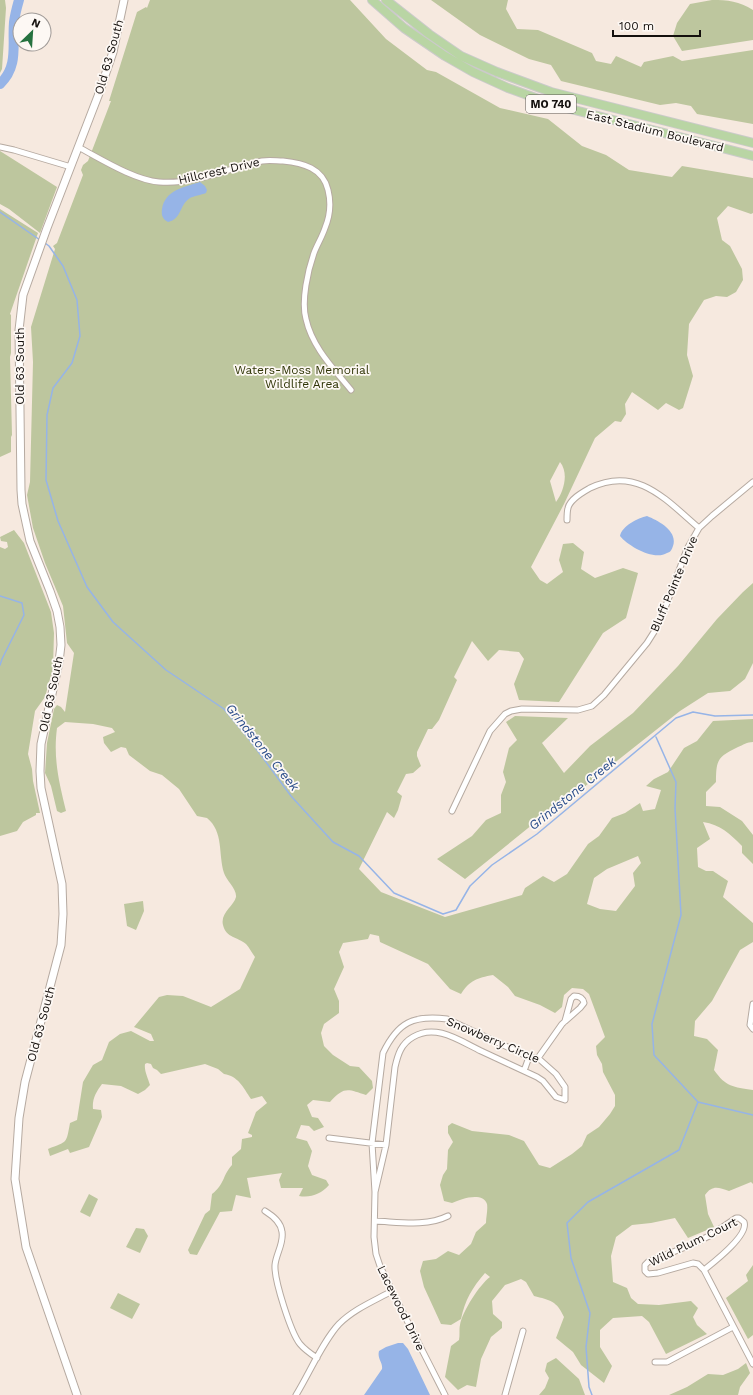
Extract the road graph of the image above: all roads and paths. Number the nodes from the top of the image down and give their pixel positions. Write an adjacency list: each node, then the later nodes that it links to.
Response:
1 (124, 0): 6 (main road, Old 63 South)
2 (372, 0): 7 (main road, East Stadium Boulevard / MO 740)
3 (386, 0): 4 (main road, East Stadium Boulevard / MO 740)
4 (753, 143)
5 (0, 147): 8 (street)
6 (78, 147): 8 (main road, Old 63 South); 9 (street, Hillcrest Drive)
7 (753, 156)
8 (71, 167): 34 (main road, Old 63 South)
9 (351, 390)
10 (753, 482): 12 (street, Bluff Pointe Drive)
11 (567, 520): 12 (street)
12 (698, 528): 13 (street, Bluff Pointe Drive)
13 (452, 811)
14 (753, 1004): 16 (street)
15 (566, 1021): 15 (street); 18 (street)
16 (753, 1029)
17 (529, 1057): 18 (street, Snowberry Circle); 19 (street); 21 (street, Snowberry Circle)
18 (538, 1058): 19 (street, Snowberry Circle)
19 (524, 1071): 22 (street, Snowberry Circle)
20 (329, 1138): 21 (street)
21 (372, 1143): 22 (street); 23 (street, Snowberry Circle)
22 (386, 1145): 23 (street, Snowberry Circle)
23 (375, 1192): 26 (street, Lacewood Drive)
24 (265, 1211): 31 (street)
25 (448, 1216): 26 (street)
26 (375, 1221): 28 (street, Lacewood Drive)
27 (704, 1270): 27 (street, Wild Plum Court); 29 (street)
28 (392, 1291): 31 (street); 36 (street, Lacewood Drive)
29 (733, 1327): 32 (street); 33 (street)
30 (523, 1331): 37 (street)
31 (317, 1358): 35 (street)
32 (655, 1362)
33 (753, 1364)
34 (77, 1395)
35 (296, 1395)
36 (445, 1395)
37 (505, 1395)

